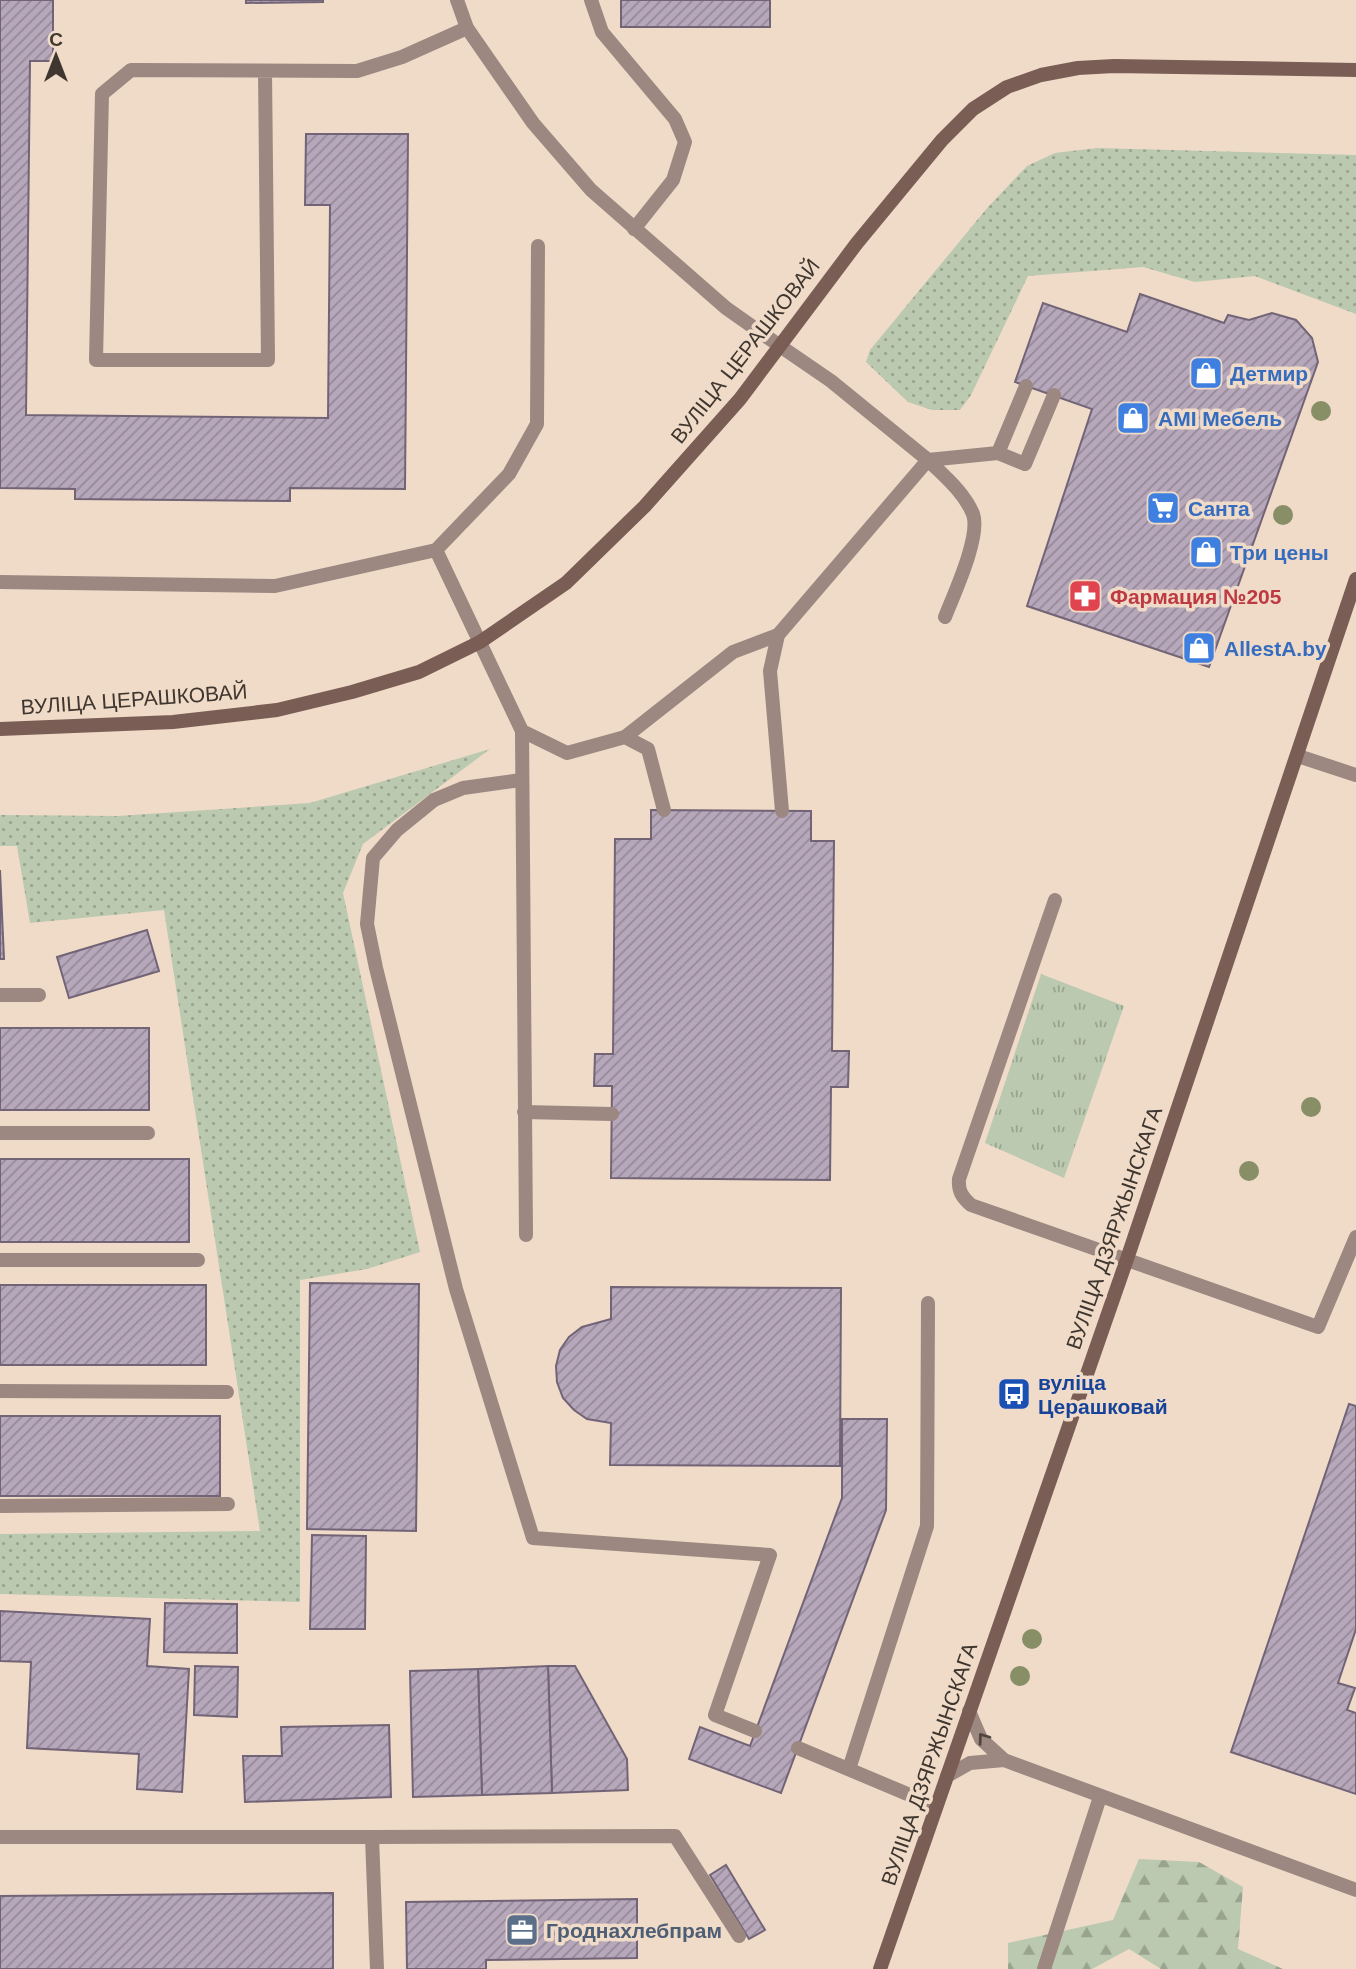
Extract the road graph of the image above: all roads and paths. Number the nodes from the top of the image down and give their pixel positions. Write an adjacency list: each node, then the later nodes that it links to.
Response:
1 (457, 0): 3 (street)
2 (591, 0): 6 (street)
3 (467, 27): 5 (street); 6 (street)
4 (1356, 70): 8 (street, ВУЛІЦА ЦЕРАШКОВАЙ)
5 (265, 71): 5 (street)
6 (634, 229): 8 (street)
7 (538, 246): 13 (street)
8 (780, 346): 12 (street); 18 (street, ВУЛІЦА ЦЕРАШКОВАЙ)
9 (1026, 386): 11 (street)
10 (1054, 396): 11 (street)
11 (998, 453): 12 (street)
12 (928, 460): 16 (street); 17 (street)
13 (436, 550): 15 (street); 18 (street)
14 (1356, 579): 22 (street, ВУЛІЦА ДЗЯРЖЫНСКАГА)
15 (0, 582)
16 (945, 617)
17 (778, 635): 21 (street); 26 (street)
18 (480, 642): 19 (street, ВУЛІЦА ЦЕРАШКОВАЙ); 20 (street)
19 (0, 729)
20 (522, 731): 21 (street); 24 (street)
21 (625, 737): 25 (street)
22 (1298, 756): 23 (street); 36 (street, ВУЛІЦА ДЗЯРЖЫНСКАГА)
23 (1356, 775)
24 (522, 780): 30 (street); 45 (street)
25 (664, 810)
26 (782, 811)
27 (1055, 900): 36 (street)
28 (0, 995): 29 (street)
29 (38, 995)
30 (524, 1112): 31 (street); 34 (street)
31 (612, 1114)
32 (0, 1133): 33 (street)
33 (148, 1133)
34 (526, 1235)
35 (1356, 1237): 36 (street)
36 (1127, 1259): 44 (street, ВУЛІЦА ДЗЯРЖЫНСКАГА)
37 (0, 1260): 38 (street)
38 (198, 1260)
39 (928, 1303): 48 (street)
40 (0, 1391): 41 (street)
41 (227, 1392)
42 (228, 1504): 43 (street)
43 (0, 1506)
44 (969, 1711): 47 (street, one-way to 44); 49 (street, ВУЛІЦА ДЗЯРЖЫНСКАГА)
45 (755, 1731)
46 (798, 1748): 48 (street)
47 (1004, 1760): 49 (street); 50 (street)
48 (849, 1769): 51 (street)
49 (947, 1776): 51 (street, ВУЛІЦА ДЗЯРЖЫНСКАГА)
50 (1100, 1797): 54 (street); 58 (street)
51 (936, 1806): 57 (street, ВУЛІЦА ДЗЯРЖЫНСКАГА)
52 (0, 1837): 53 (street)
53 (372, 1837): 55 (street); 56 (street)
54 (1356, 1890)
55 (739, 1936)
56 (377, 1969)
57 (880, 1969)
58 (1044, 1969)

